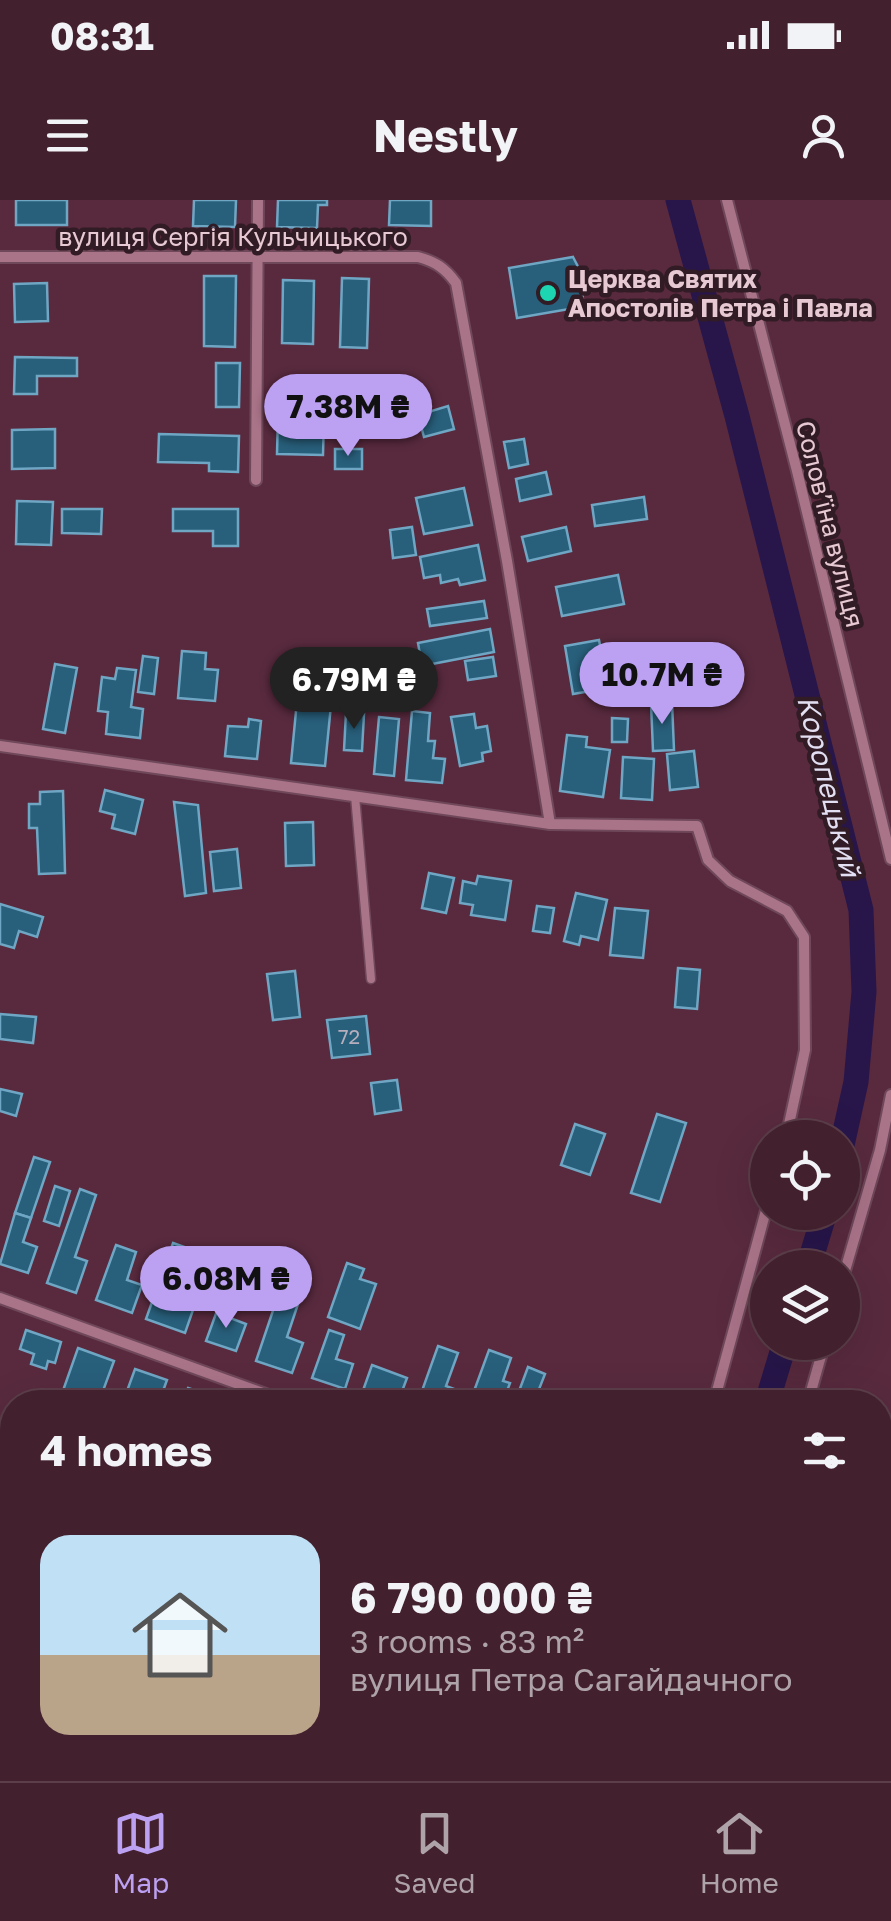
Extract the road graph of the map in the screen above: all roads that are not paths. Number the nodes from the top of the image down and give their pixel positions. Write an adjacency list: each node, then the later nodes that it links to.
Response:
1 (258, 200): 3 (street)
2 (727, 200): 9 (street, Соловʼїна вулиця)
3 (258, 256): 4 (street, вулиця Сергія Кульчицького); 5 (street); 8 (street, вулиця Сергія Кульчицького)
4 (0, 257)
5 (256, 480)
6 (0, 746): 7 (street)
7 (355, 796): 8 (street); 10 (lane)
8 (550, 824): 12 (street)
9 (891, 859)
10 (370, 978)
11 (891, 1095): 14 (street)
12 (790, 1120)
13 (761, 1230): 18 (street)
14 (851, 1250)
15 (0, 1298): 17 (street)
16 (820, 1360): 19 (street)
17 (255, 1390)
18 (717, 1390)
19 (811, 1390)

